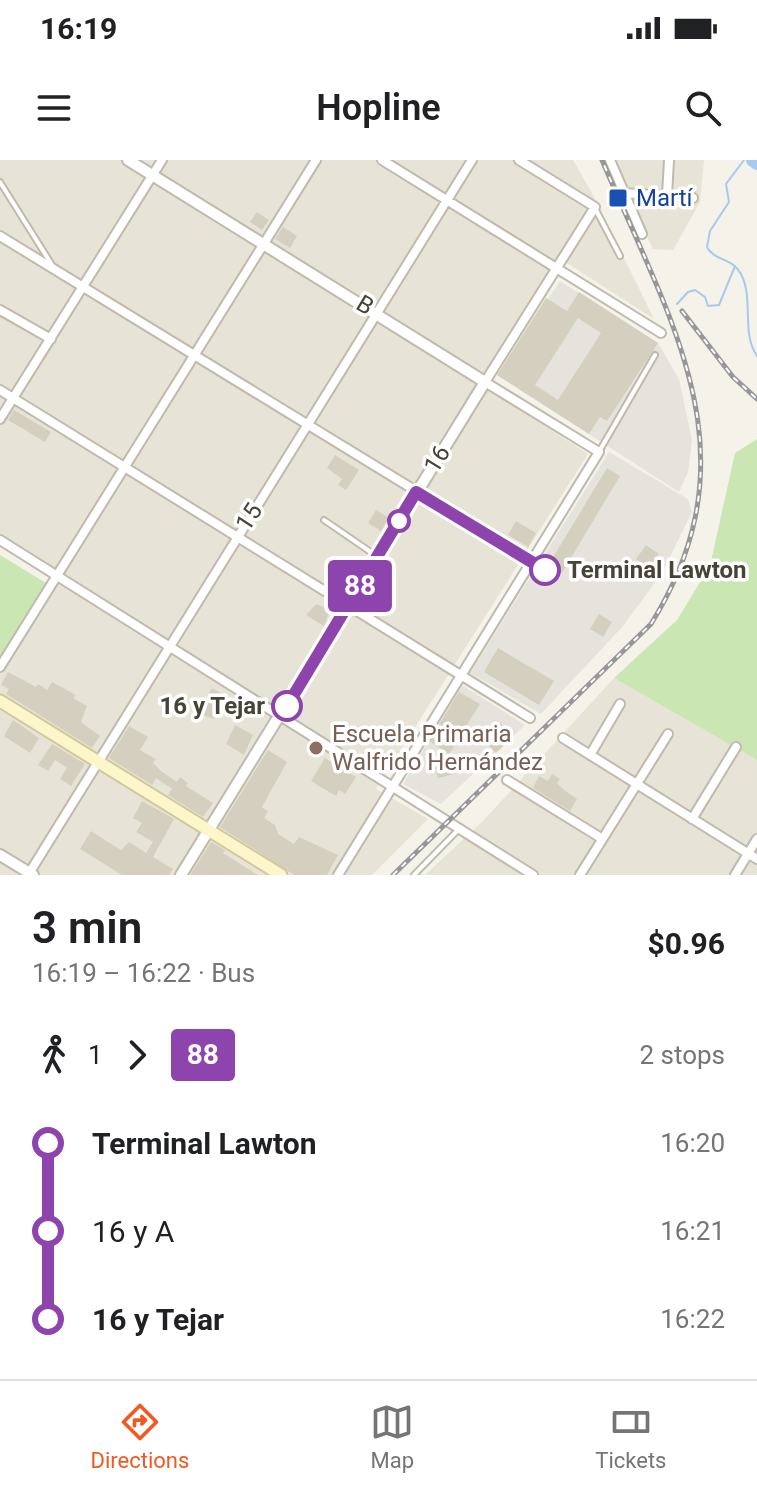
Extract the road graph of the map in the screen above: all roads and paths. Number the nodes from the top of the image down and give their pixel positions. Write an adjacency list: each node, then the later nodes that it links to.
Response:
1 (128, 160): 9 (street, B)
2 (162, 160): 9 (street)
3 (316, 160): 18 (street)
4 (472, 160): 14 (street, 15)
5 (519, 160): 15 (street)
6 (610, 160): 11 (street)
7 (669, 160): 12 (street)
8 (386, 161): 14 (street)
9 (153, 175): 18 (street, B); 22 (street)
10 (0, 182): 20 (lane)
11 (624, 193): 12 (street); 16 (street)
12 (667, 196): 13 (street)
13 (693, 198)
14 (446, 201): 21 (street); 24 (street, 15)
15 (595, 207): 19 (lane); 21 (street, 16)
16 (642, 234)
17 (0, 236): 20 (street)
18 (264, 245): 24 (street, B); 27 (street)
19 (620, 256)
20 (55, 268): 22 (street)
21 (559, 269): 25 (street); 29 (street, 16)
22 (84, 285): 26 (street); 27 (street)
23 (0, 310): 26 (street)
24 (378, 313): 29 (street, B); 33 (street, 15)
25 (661, 333)
26 (51, 339): 31 (street)
27 (195, 355): 33 (street); 35 (street)
28 (655, 355): 34 (lane)
29 (485, 382): 34 (street, B); 36 (street, 16)
30 (0, 390): 31 (street)
31 (13, 398): 32 (street); 35 (street)
32 (0, 419)
33 (308, 426): 36 (street); 38 (street, 15)
34 (599, 452): 41 (street)
35 (125, 468): 38 (street); 43 (street)
36 (416, 492): 40 (street, 16); 41 (street)
37 (324, 520): 40 (lane)
38 (237, 536): 44 (street); 45 (street, 15)
39 (0, 540): 43 (street)
40 (378, 557): 44 (street, 16)
41 (532, 561): 42 (street); 47 (street)
42 (545, 570)
43 (57, 576): 45 (street); 46 (street)
44 (348, 606): 47 (street); 50 (street, 16)
45 (170, 644): 50 (street); 56 (street, 15)
46 (0, 667)
47 (461, 674): 51 (street); 59 (street)
48 (0, 701): 56 (main road)
49 (620, 704): 55 (street)
50 (281, 715): 59 (street); 62 (street, 16)
51 (530, 718)
52 (668, 734): 58 (street)
53 (563, 738): 55 (street)
54 (736, 747): 60 (street)
55 (590, 755): 58 (street)
56 (98, 761): 62 (main road); 68 (street, 15)
57 (507, 780): 63 (street)
58 (636, 785): 60 (street); 63 (street)
59 (393, 786): 61 (street); 71 (street)
60 (692, 819): 65 (street)
61 (460, 828): 72 (lane); 73 (street)
62 (209, 831): 69 (street, 16); 70 (main road)
63 (601, 838): 74 (street)
64 (757, 839): 65 (street)
65 (748, 853): 67 (street); 75 (street)
66 (0, 855): 68 (street)
67 (757, 859)
68 (30, 874)
69 (181, 875)
70 (281, 875)
71 (338, 875)
72 (414, 875)
73 (533, 875)
74 (580, 875)
75 (735, 875)

